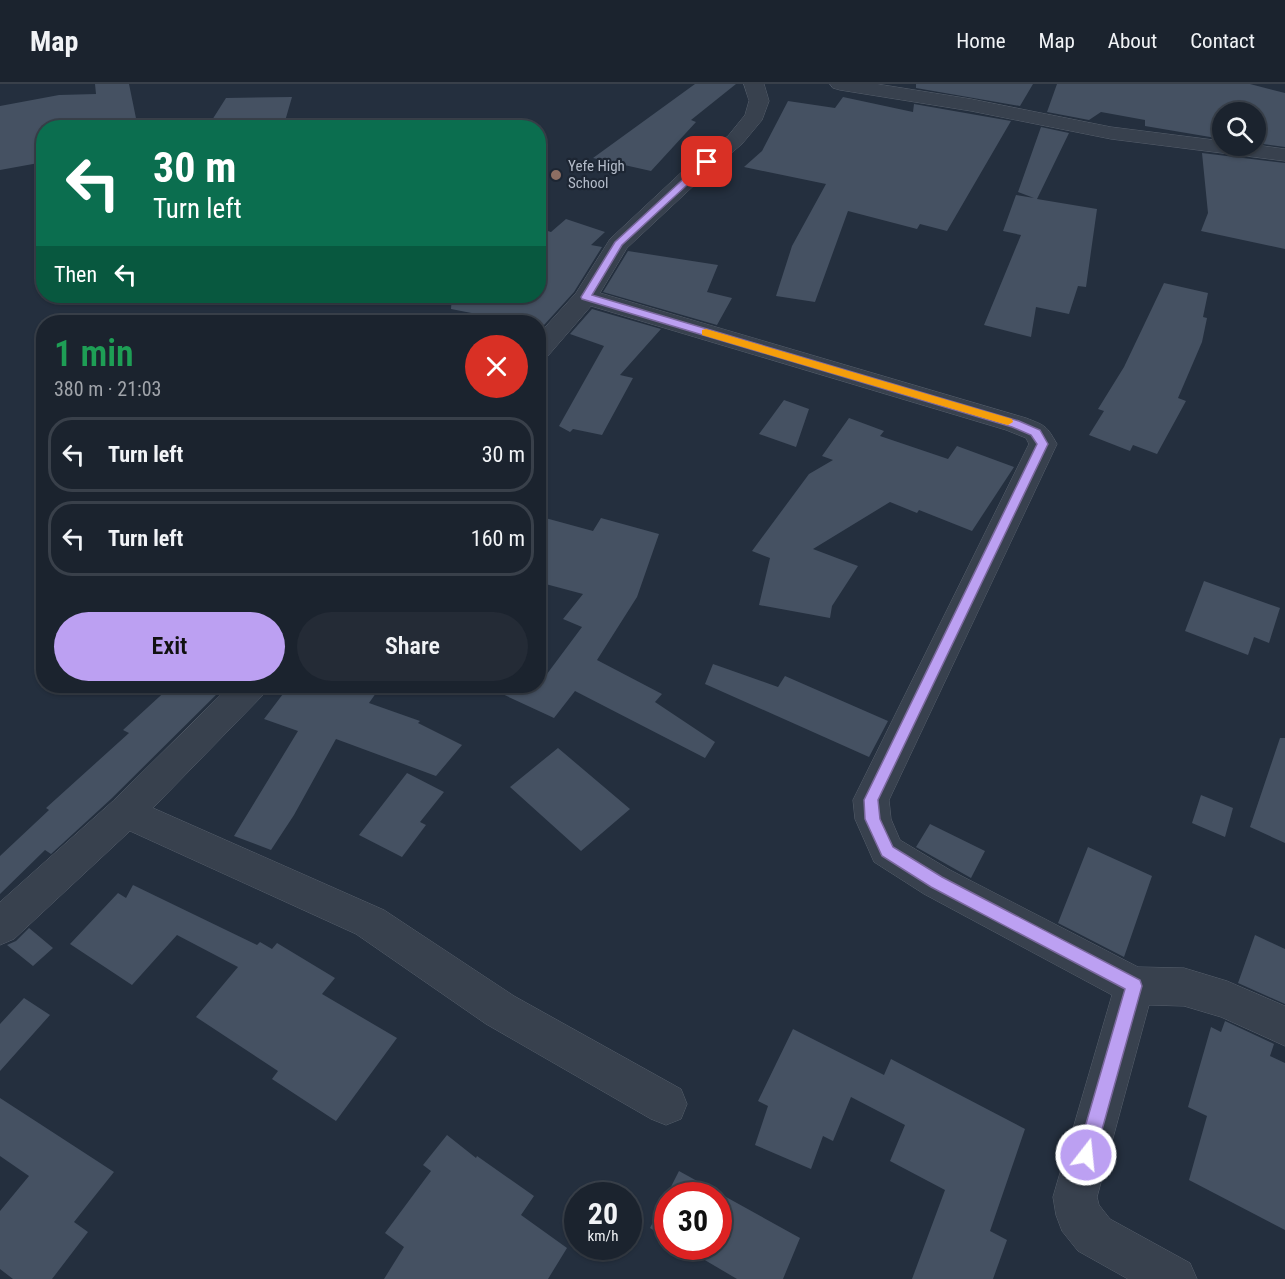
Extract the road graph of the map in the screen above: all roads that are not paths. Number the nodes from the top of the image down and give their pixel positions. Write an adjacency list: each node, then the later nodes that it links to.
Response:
1 (754, 84): 4 (street)
2 (840, 84): 3 (street)
3 (1285, 155)
4 (586, 297): 5 (street); 9 (street)
5 (546, 342)
6 (245, 693): 7 (street)
7 (126, 812): 8 (street); 11 (street)
8 (0, 927)
9 (1134, 986): 10 (street); 12 (street)
10 (1285, 1026)
11 (666, 1104)
12 (1174, 1279)

